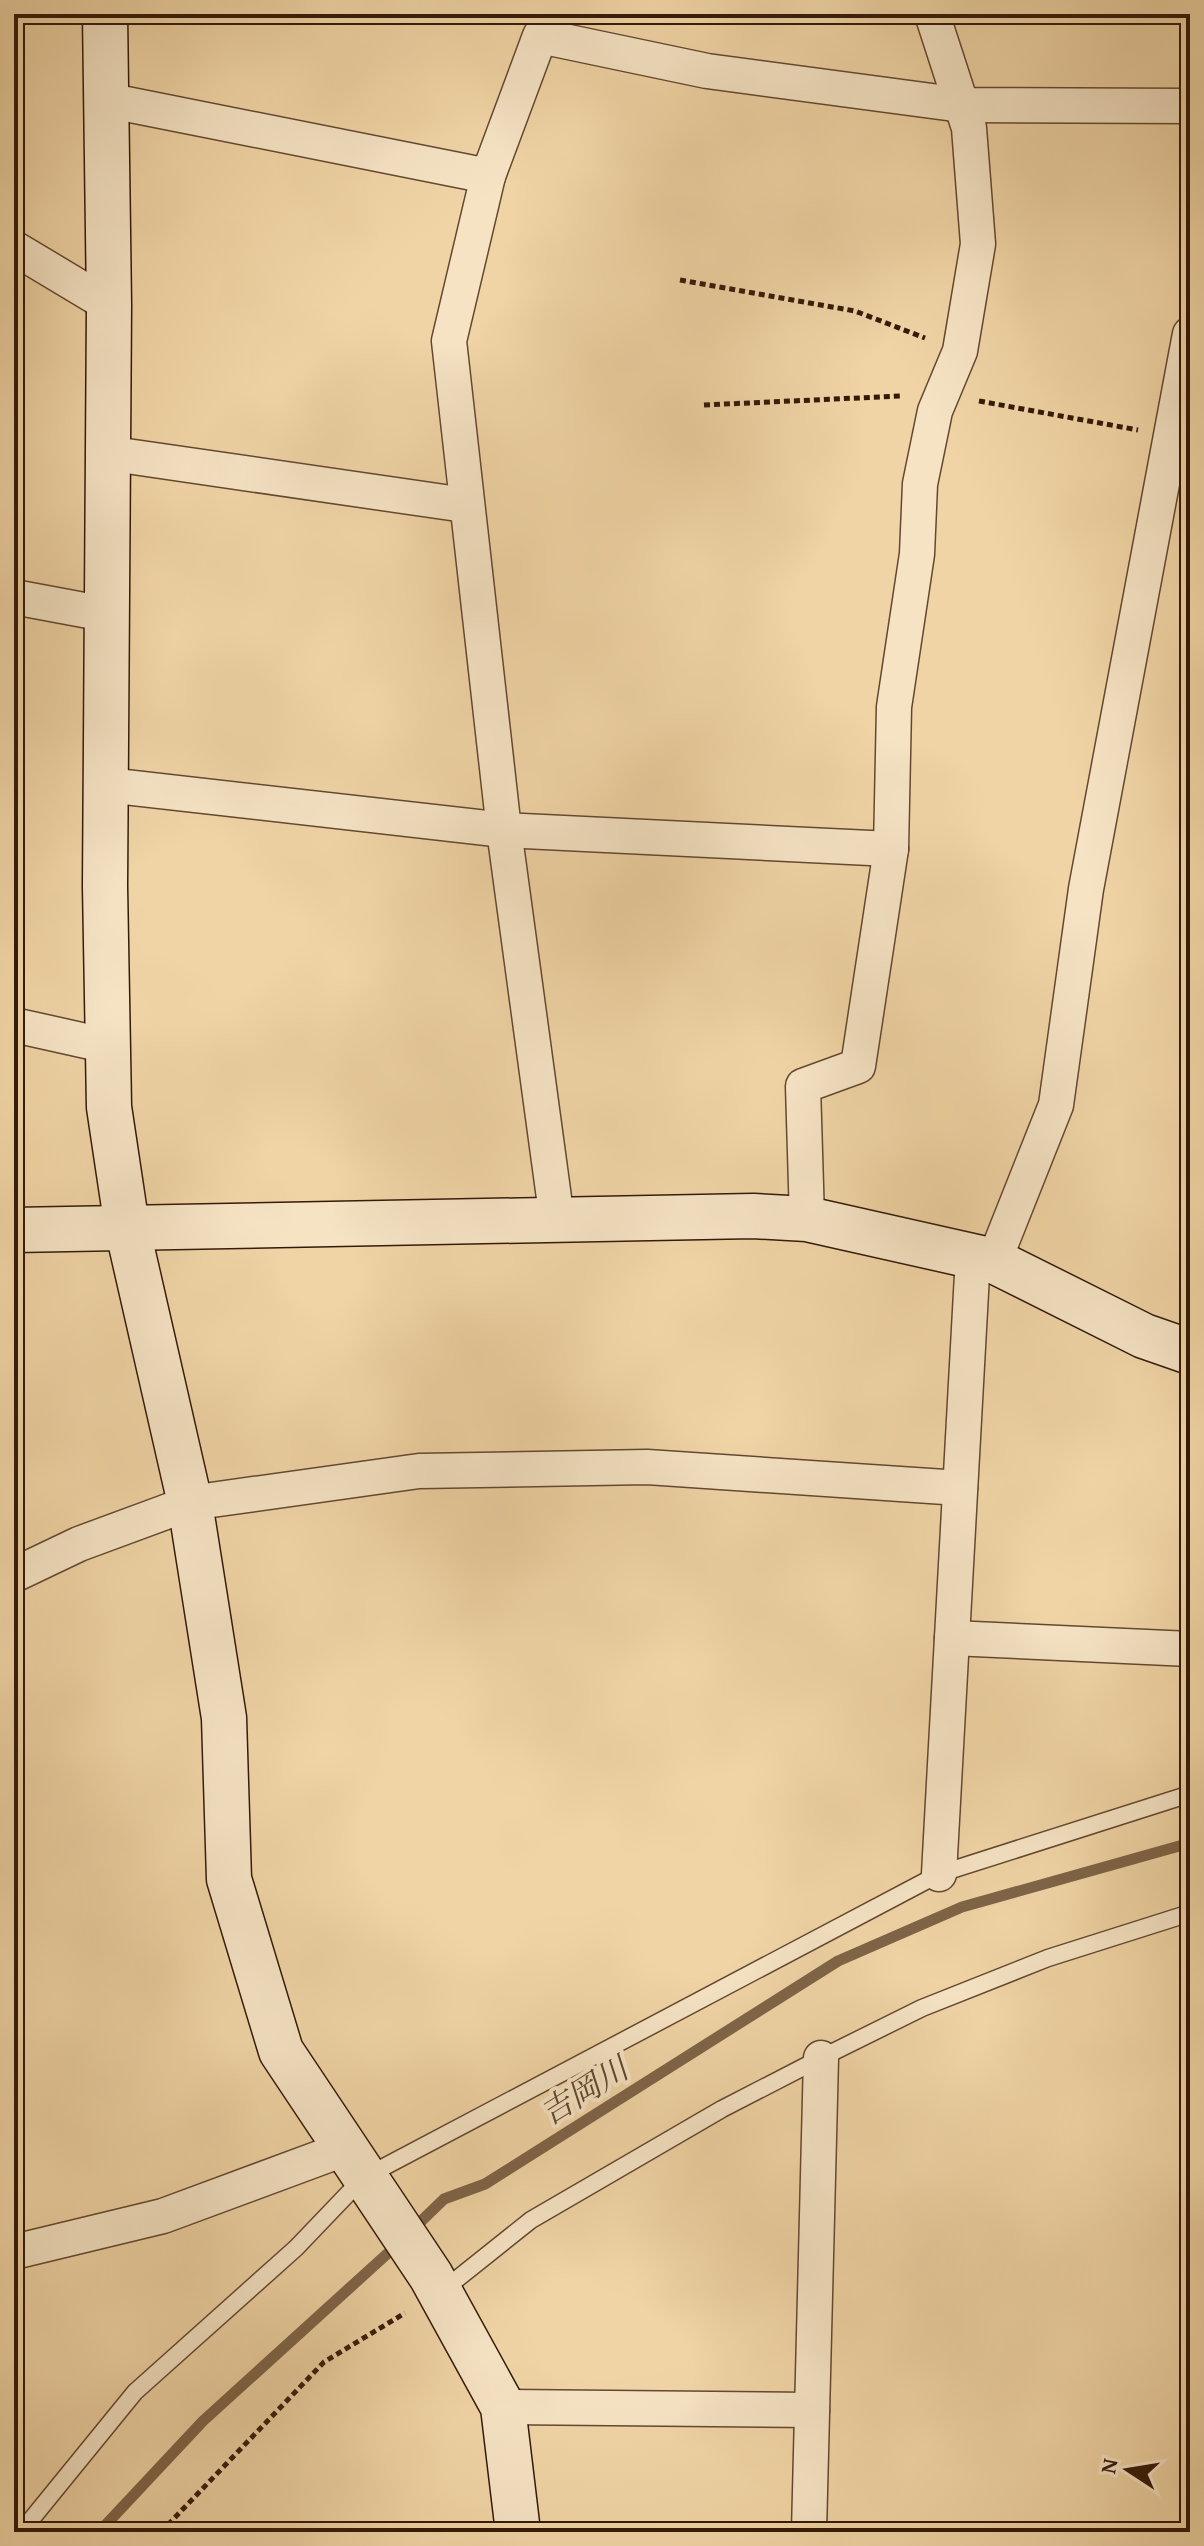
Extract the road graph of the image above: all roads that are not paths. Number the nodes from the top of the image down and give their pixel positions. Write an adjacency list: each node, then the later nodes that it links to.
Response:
1 (105, 14): 3 (street)
2 (932, 14): 4 (street)
3 (106, 100): 6 (street); 8 (street)
4 (962, 105): 5 (street); 6 (street); 16 (street)
5 (1190, 106)
6 (488, 176): 11 (street)
7 (14, 248): 8 (street)
8 (109, 305): 10 (street)
9 (1190, 334): 23 (street)
10 (106, 453): 11 (street); 13 (street)
11 (465, 505): 15 (street)
12 (14, 597): 13 (street)
13 (105, 614): 14 (street)
14 (107, 785): 15 (street); 18 (street)
15 (504, 830): 16 (street); 20 (street)
16 (891, 849): 19 (street)
17 (14, 1025): 18 (street)
18 (108, 1046): 21 (street)
19 (807, 1219): 20 (street); 23 (street)
20 (557, 1220): 21 (street)
21 (127, 1227): 22 (street); 26 (street)
22 (14, 1230)
23 (983, 1259): 24 (street); 25 (street)
24 (1190, 1352)
25 (960, 1488): 26 (street); 28 (street)
26 (190, 1503): 27 (street); 34 (street)
27 (14, 1575)
28 (952, 1638): 29 (street); 31 (street)
29 (1190, 1649)
30 (1190, 1794): 31 (lane)
31 (939, 1874): 34 (lane)
32 (1190, 1913): 33 (lane)
33 (821, 2058): 36 (lane); 38 (street)
34 (359, 2171): 35 (street); 36 (street); 39 (lane)
35 (14, 2252)
36 (436, 2284): 37 (street)
37 (503, 2407): 38 (street); 40 (street)
38 (812, 2410): 41 (street)
39 (21, 2532)
40 (518, 2532)
41 (809, 2532)

